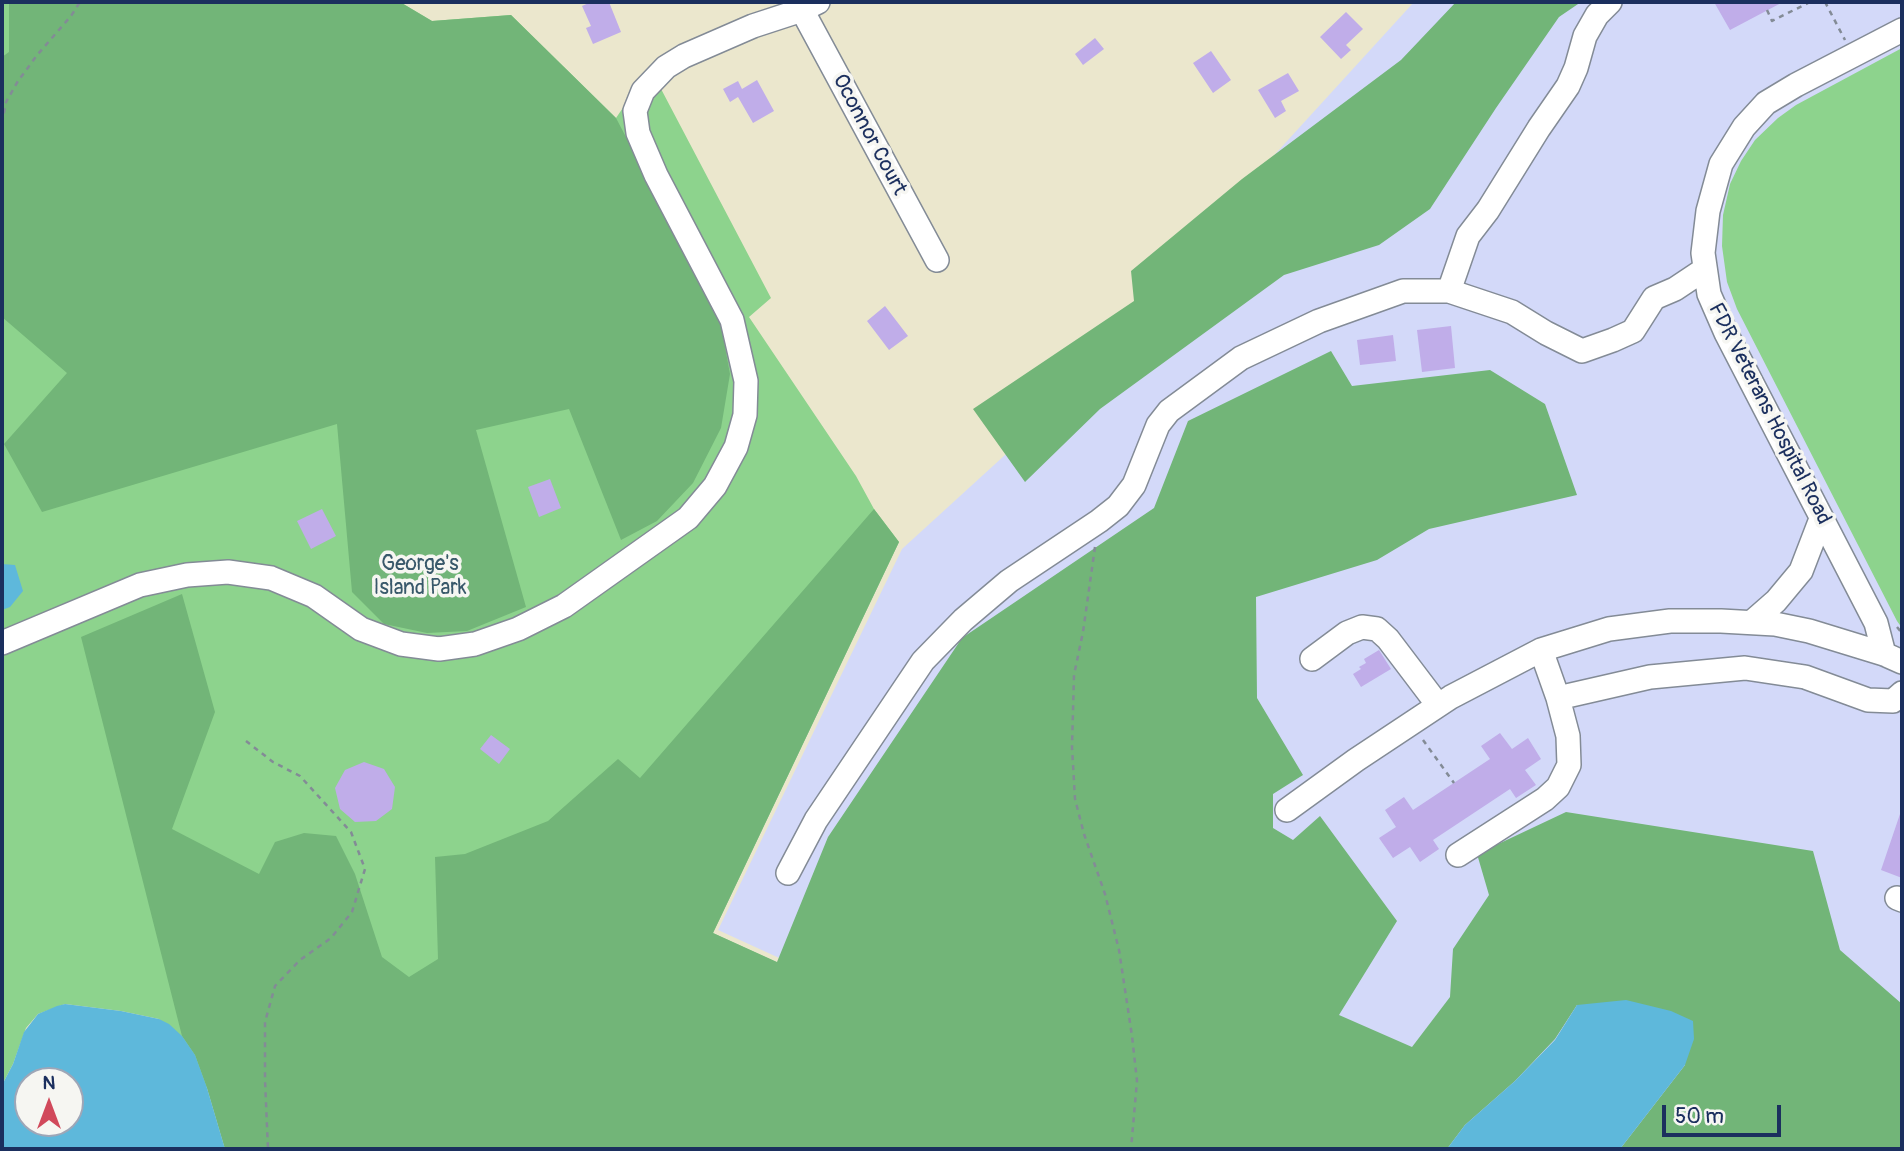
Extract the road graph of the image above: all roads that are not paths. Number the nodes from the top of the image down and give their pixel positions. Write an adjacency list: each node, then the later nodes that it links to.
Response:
1 (1610, 2): 6 (street)
2 (810, 6): 4 (street, Oconnor Court); 9 (street)
3 (1902, 30): 5 (street, FDR Veterans Hospital Road)
4 (937, 260)
5 (1705, 269): 6 (street); 7 (street, FDR Veterans Hospital Road)
6 (1449, 291): 18 (street)
7 (1821, 519): 8 (street); 11 (street, FDR Veterans Hospital Road)
8 (1752, 622): 10 (street); 11 (street)
9 (2, 643)
10 (1541, 650): 14 (street); 15 (street)
11 (1893, 658)
12 (1312, 659): 15 (street)
13 (1902, 693): 14 (street)
14 (1558, 698): 17 (street)
15 (1438, 705): 16 (street)
16 (1287, 810)
17 (1458, 855)
18 (788, 873)

